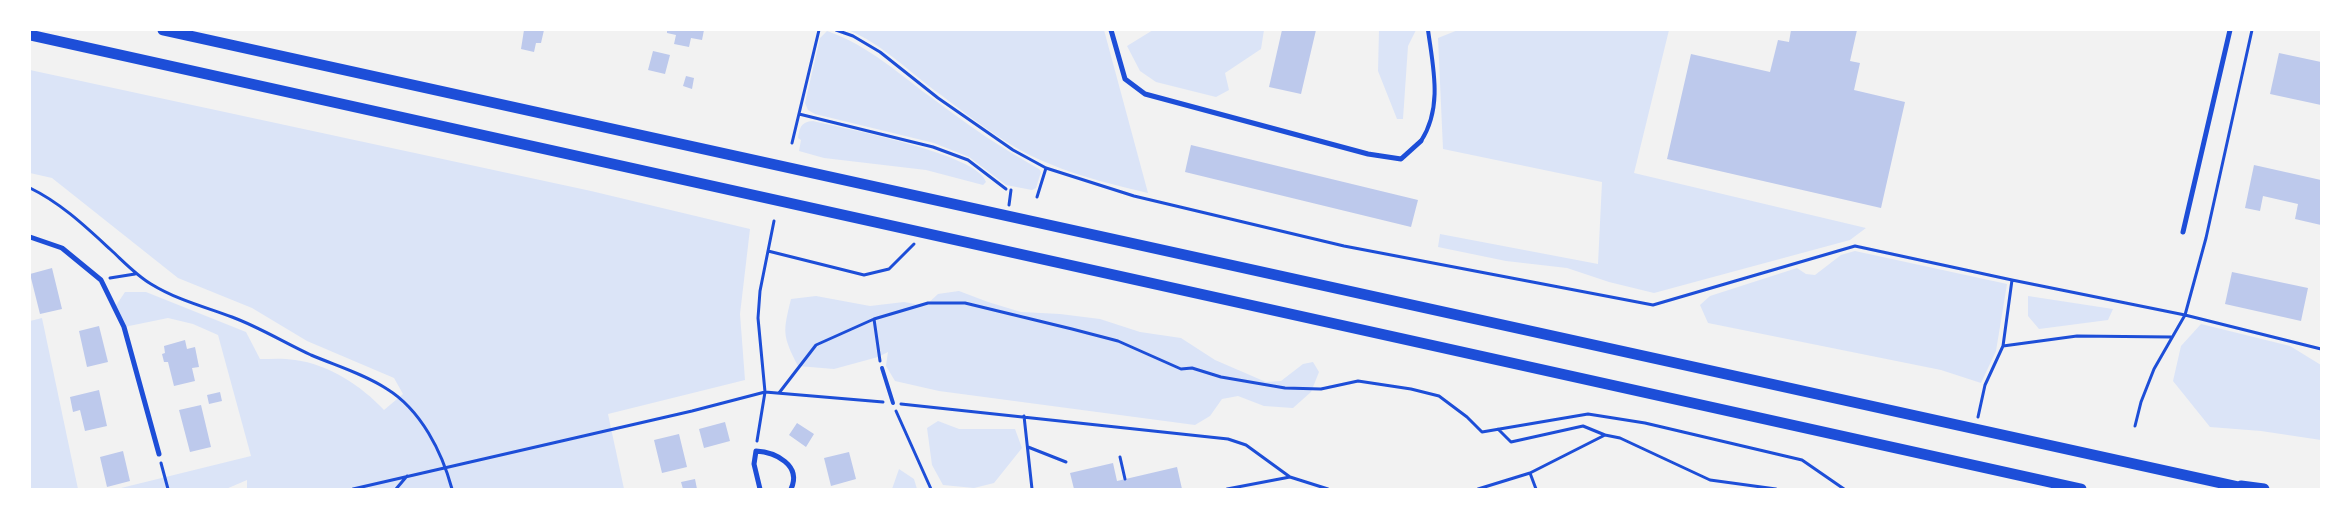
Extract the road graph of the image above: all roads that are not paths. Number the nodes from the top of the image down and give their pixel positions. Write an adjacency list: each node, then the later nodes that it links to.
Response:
1 (163, 30): 12 (highway)
2 (1111, 30): 6 (street)
3 (1428, 30): 6 (lane)
4 (2230, 30): 7 (street)
5 (30, 35): 15 (highway)
6 (1421, 140)
7 (2183, 232)
8 (30, 237): 11 (street)
9 (882, 368): 10 (lane)
10 (893, 403)
11 (158, 454)
12 (2223, 483): 16 (highway); 17 (highway)
13 (760, 489): 14 (street)
14 (791, 489)
15 (2081, 489)
16 (2248, 489)
17 (2264, 489)

